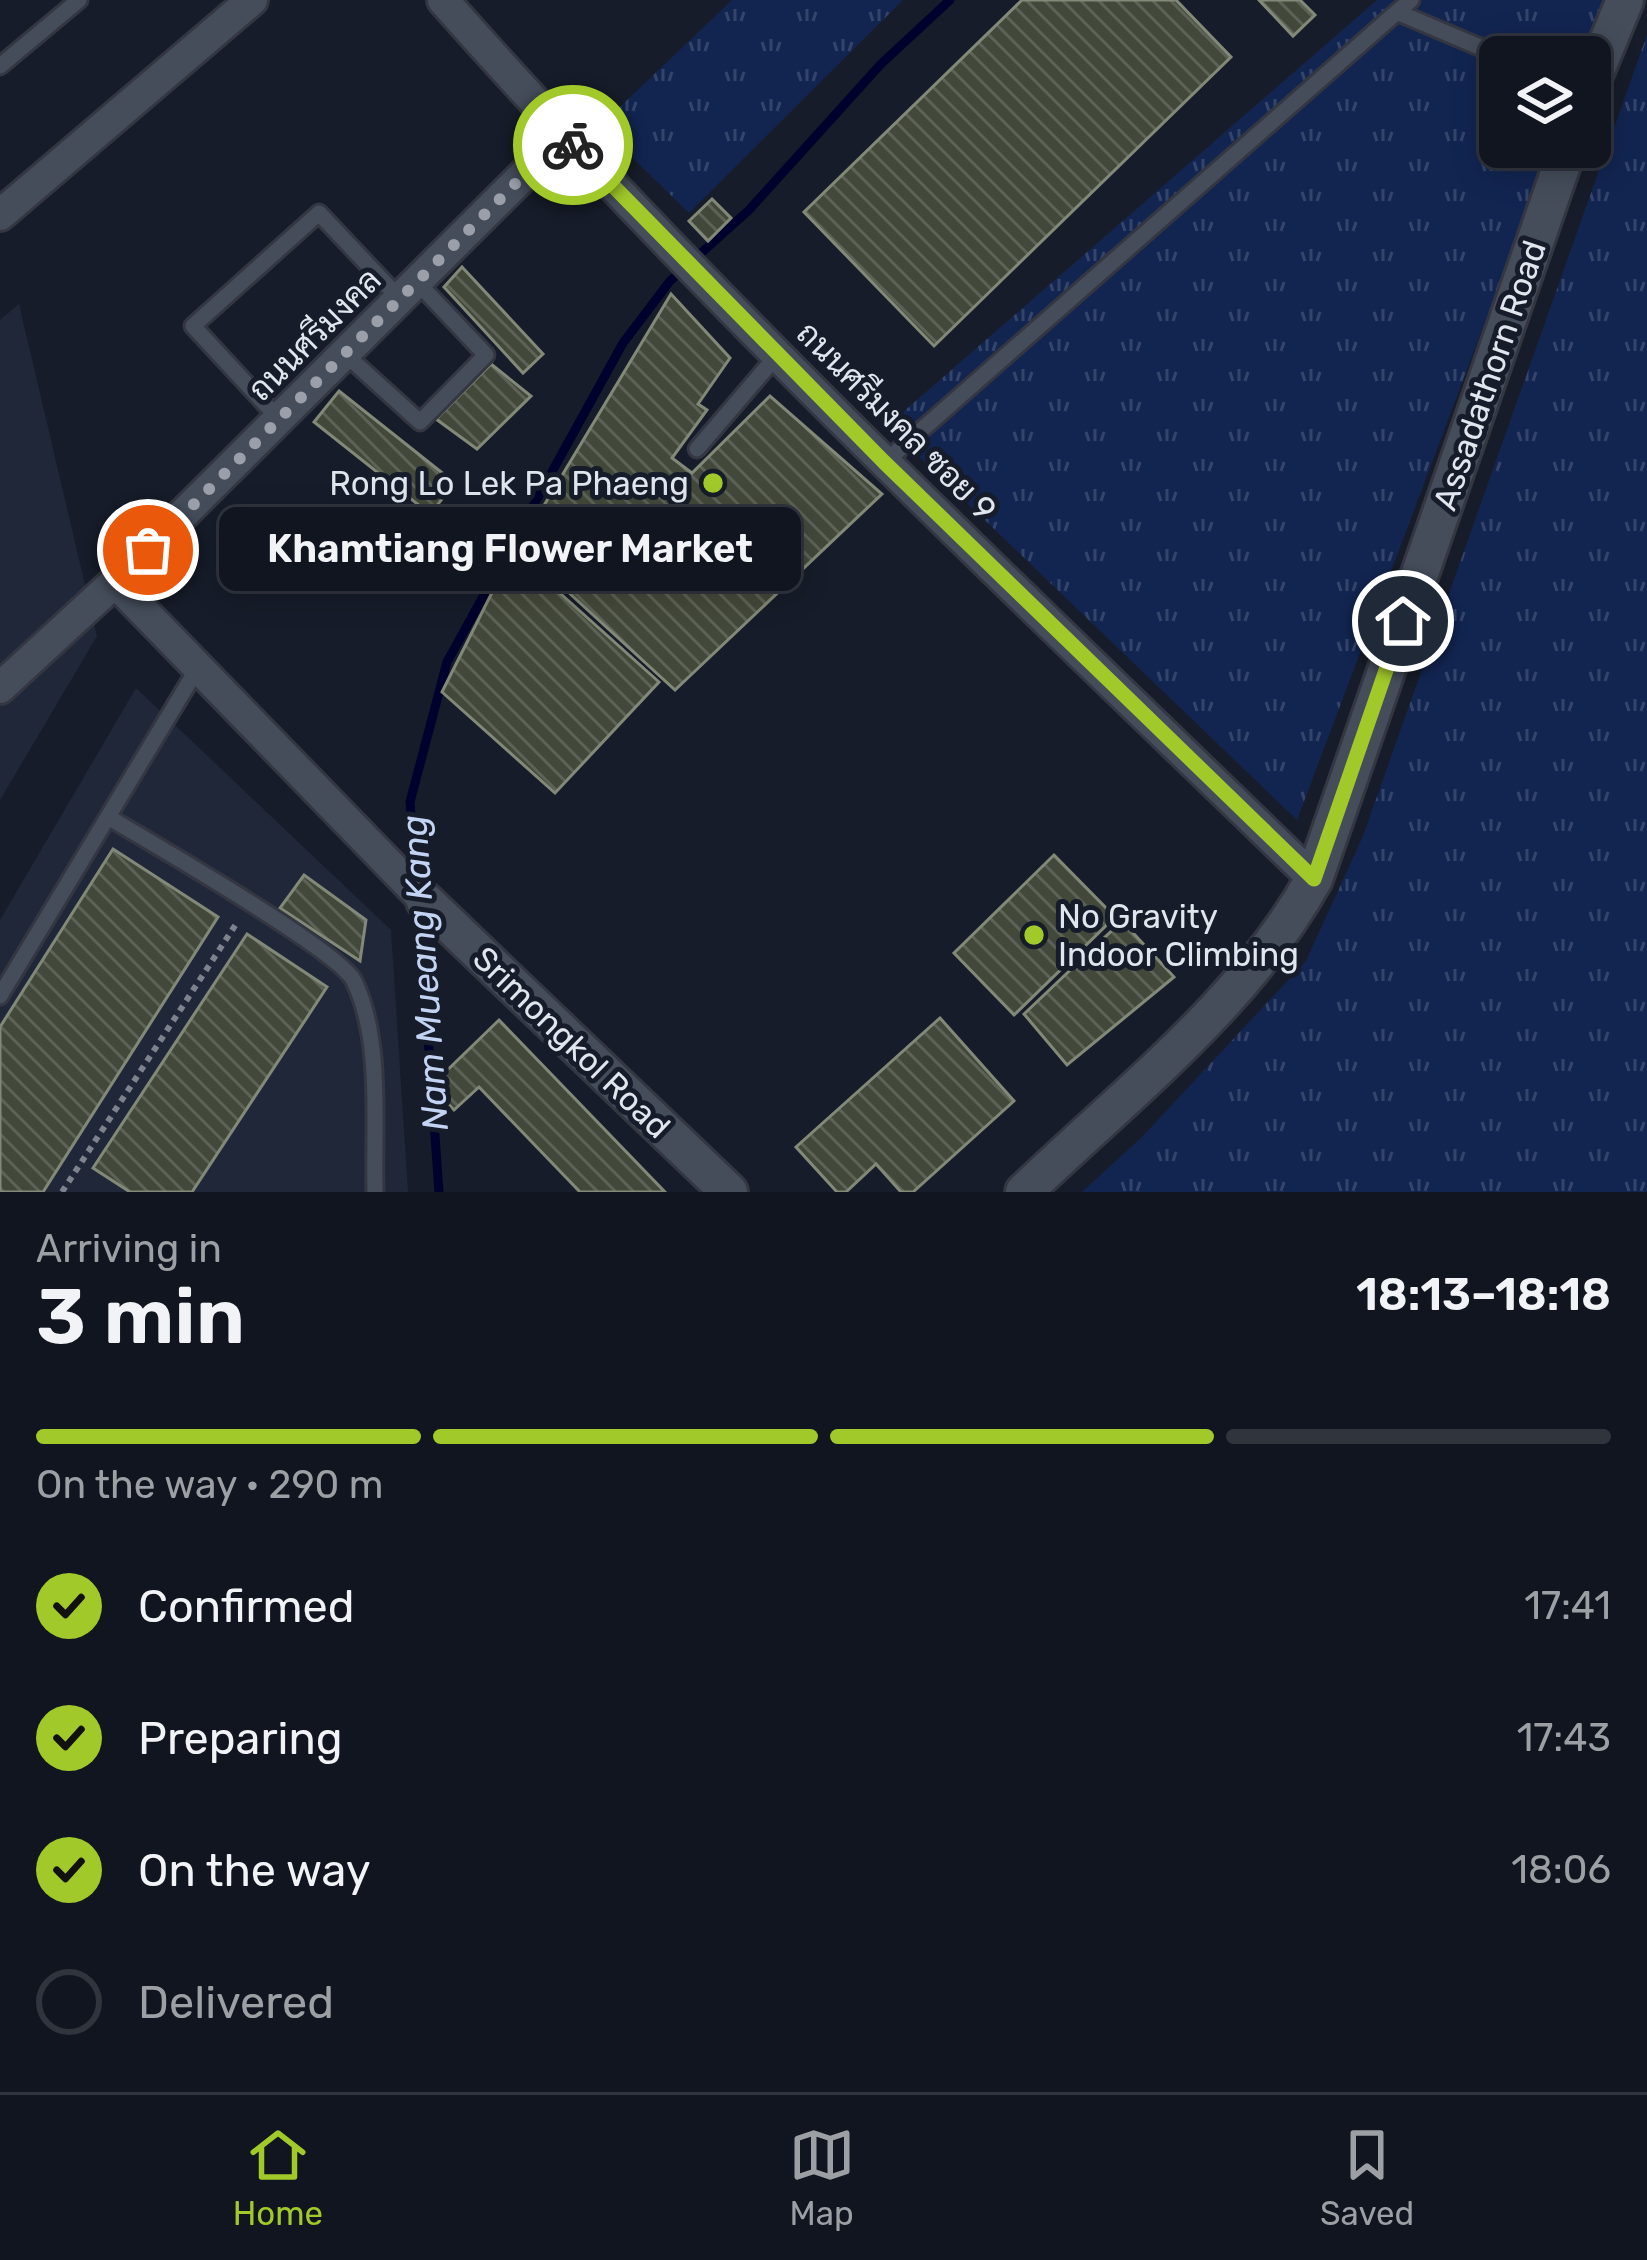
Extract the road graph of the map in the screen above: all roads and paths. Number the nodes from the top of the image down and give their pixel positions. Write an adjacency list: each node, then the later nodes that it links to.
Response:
1 (79, 0): 9 (lane)
2 (252, 0): 12 (street)
3 (443, 0): 10 (street, ถนนศรีมงคล ซอย 9)
4 (1411, 0): 6 (lane)
5 (1625, 0): 7 (street)
6 (1397, 12): 8 (lane); 18 (lane)
7 (1610, 36)
8 (1479, 47)
9 (0, 66)
10 (563, 136): 13 (street, ถนนศรีมงคล); 15 (street, ถนนศรีมงคล ซอย 9)
11 (1561, 168): 23 (street, Assadathorn Road)
12 (0, 215)
13 (408, 291): 14 (street, ถนนศรีมงคล); 14 (lane); 16 (lane)
14 (345, 353): 16 (street, ถนนศรีมงคล)
15 (778, 353): 17 (lane); 18 (street, ถนนศรีมงคล ซอย 9)
16 (279, 419): 19 (street, ถนนศรีมงคล)
17 (697, 448)
18 (884, 462): 23 (street, ถนนศรีมงคล ซอย 9)
19 (115, 582): 20 (street, Srimongkol Road); 21 (street, ถนนศรีมงคล)
20 (197, 668): 22 (lane); 24 (street, Srimongkol Road)
21 (0, 688)
22 (108, 818): 25 (lane); 26 (lane)
23 (1314, 879): 30 (street, Assadathorn Road)
24 (425, 901): 29 (street, Srimongkol Road)
25 (250, 903): 27 (path); 28 (lane)
26 (0, 995)
27 (62, 1192)
28 (375, 1192)
29 (729, 1192)
30 (1024, 1192)

